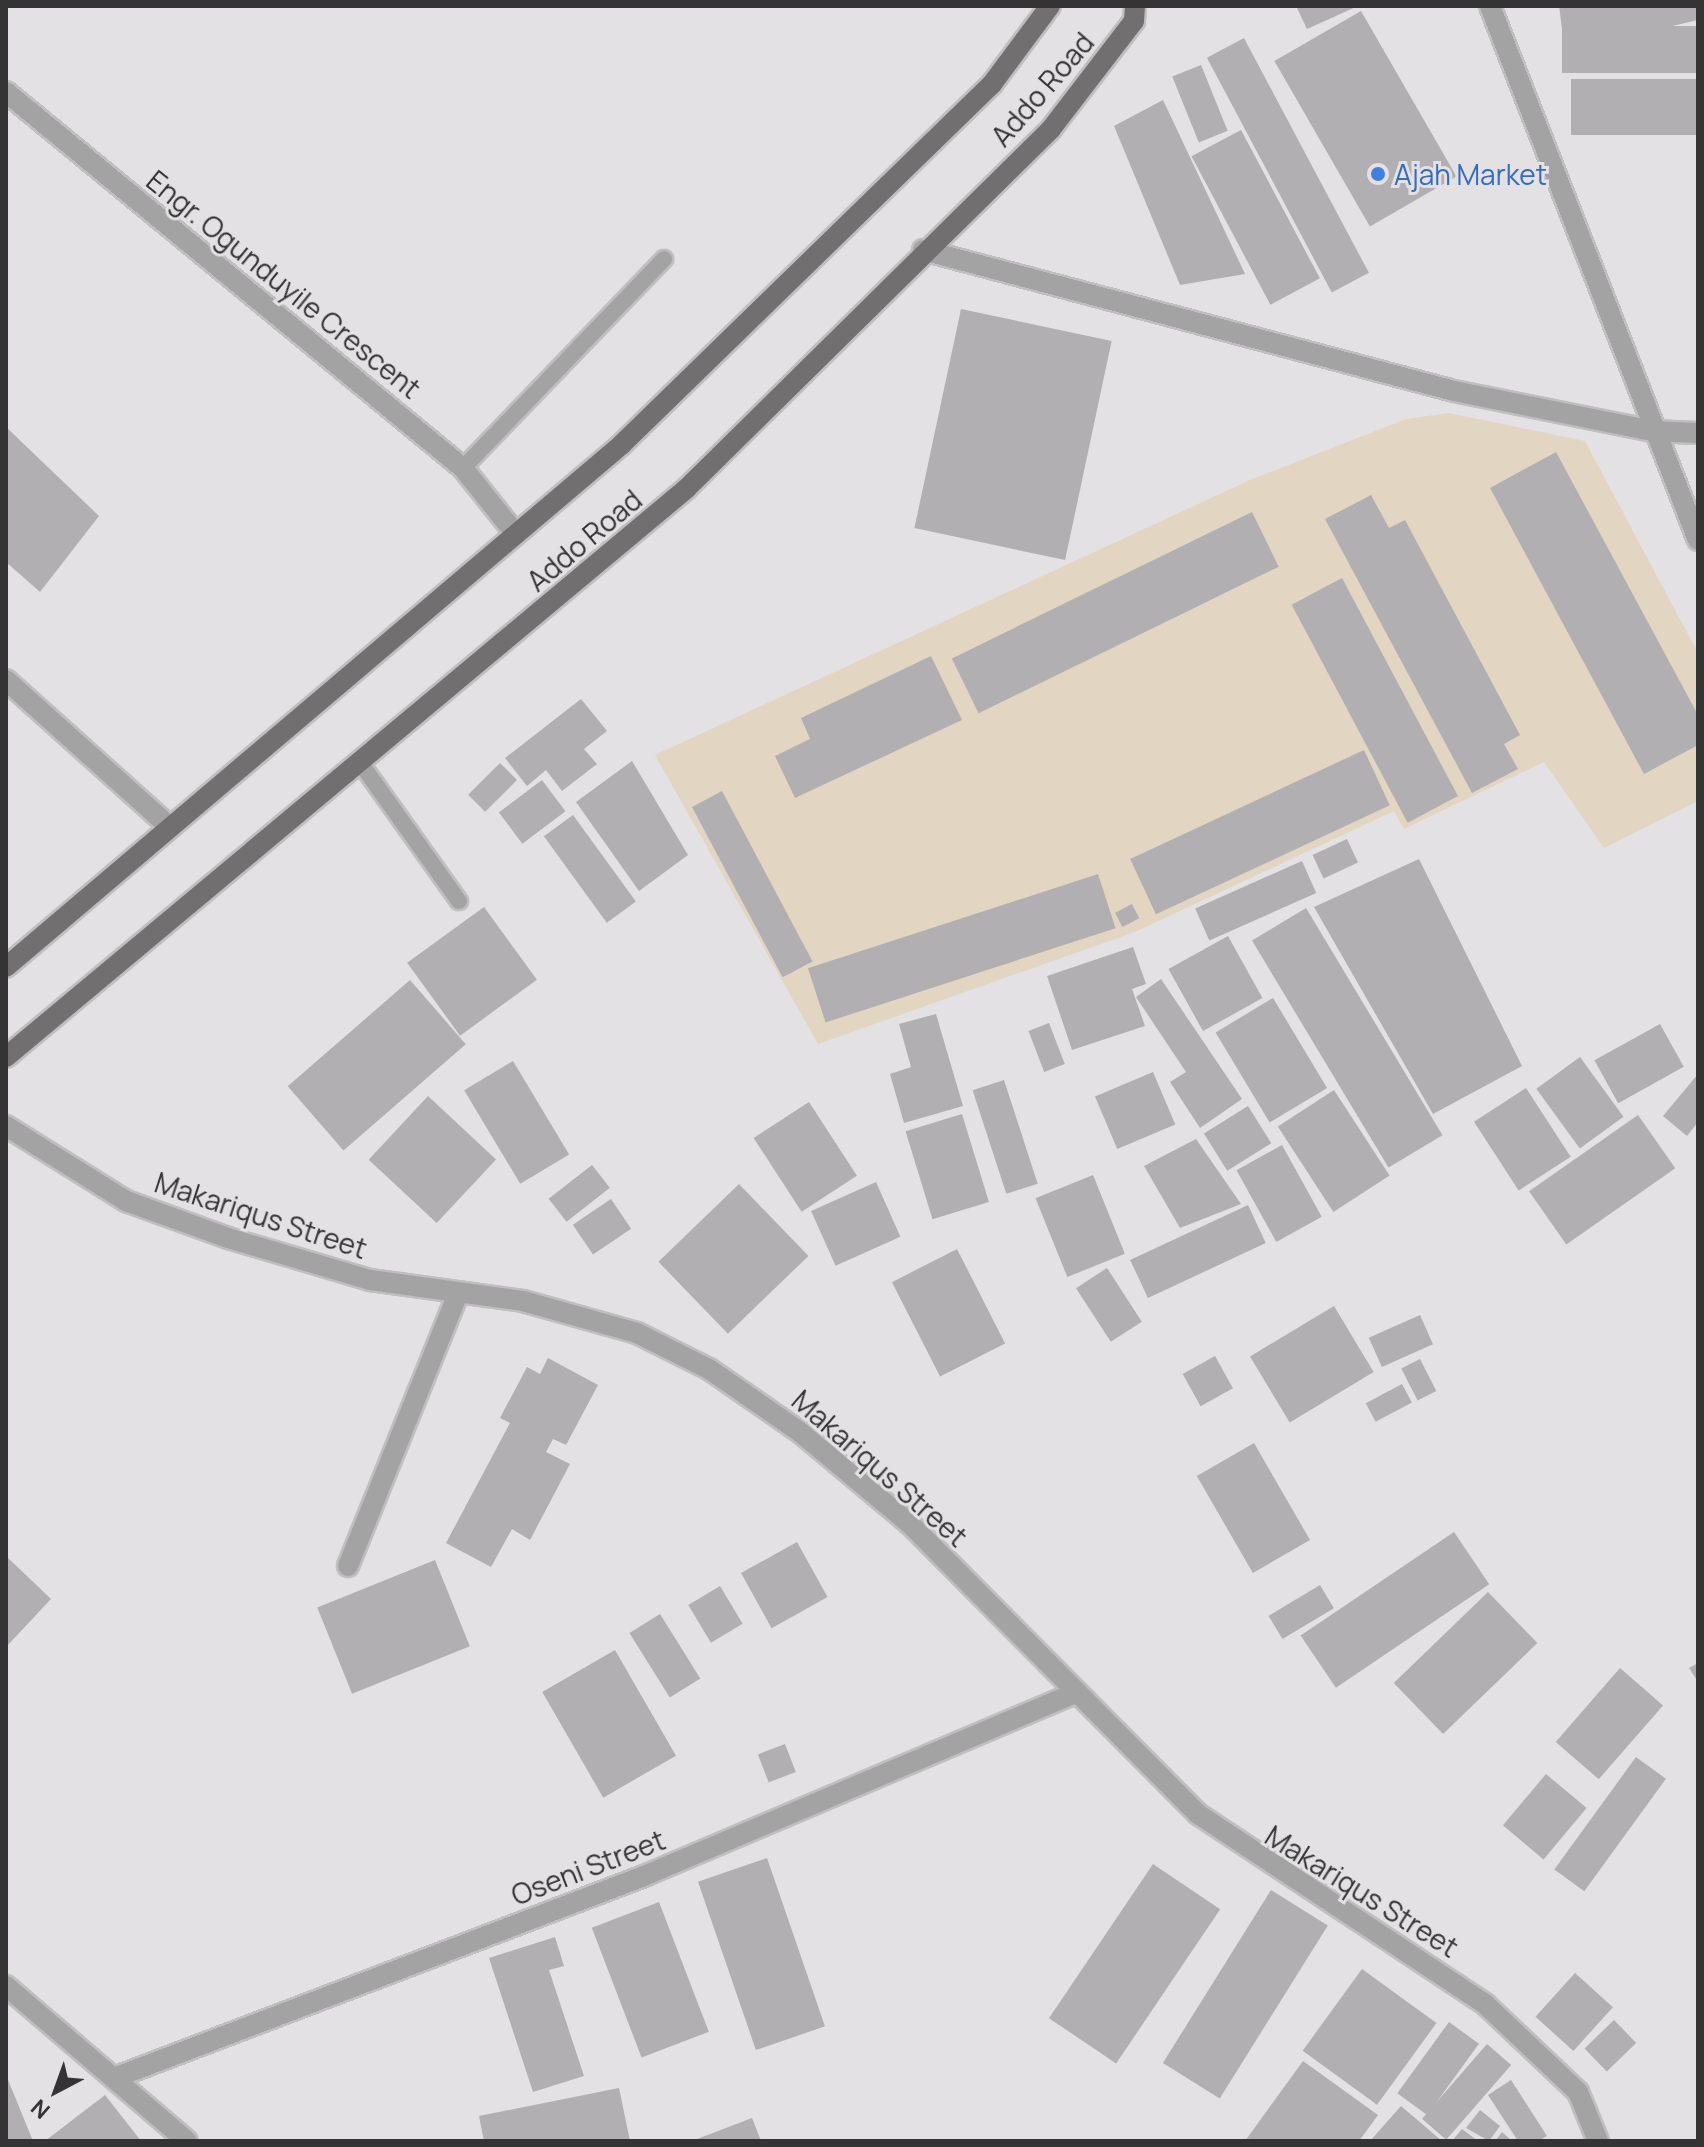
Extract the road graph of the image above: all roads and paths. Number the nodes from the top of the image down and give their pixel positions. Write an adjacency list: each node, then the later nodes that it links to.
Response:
1 (1050, 6): 10 (main road, Addo Road)
2 (1490, 6): 7 (street)
3 (1138, 11): 5 (main road, Addo Road)
4 (6, 92): 9 (street, Engr. Ogunduyile Crescent)
5 (923, 250): 7 (street); 13 (main road, Addo Road)
6 (664, 259): 9 (lane)
7 (1652, 431): 8 (street); 11 (street)
8 (1698, 433)
9 (463, 468): 10 (street, Engr. Ogunduyile Crescent)
10 (514, 532): 14 (main road, Addo Road)
11 (1698, 540)
12 (6, 680): 14 (street)
13 (359, 761): 15 (lane); 17 (main road, Addo Road)
14 (169, 826): 16 (main road, Addo Road)
15 (459, 901)
16 (6, 967)
17 (6, 1057)
18 (6, 1126): 19 (street, Makariqus Street)
19 (458, 1294): 20 (street); 21 (street, Makariqus Street)
20 (348, 1566)
21 (1075, 1693): 23 (street, Oseni Street); 25 (street, Makariqus Street)
22 (6, 1986): 23 (street)
23 (114, 2078): 24 (street)
24 (187, 2141)
25 (1598, 2141)

